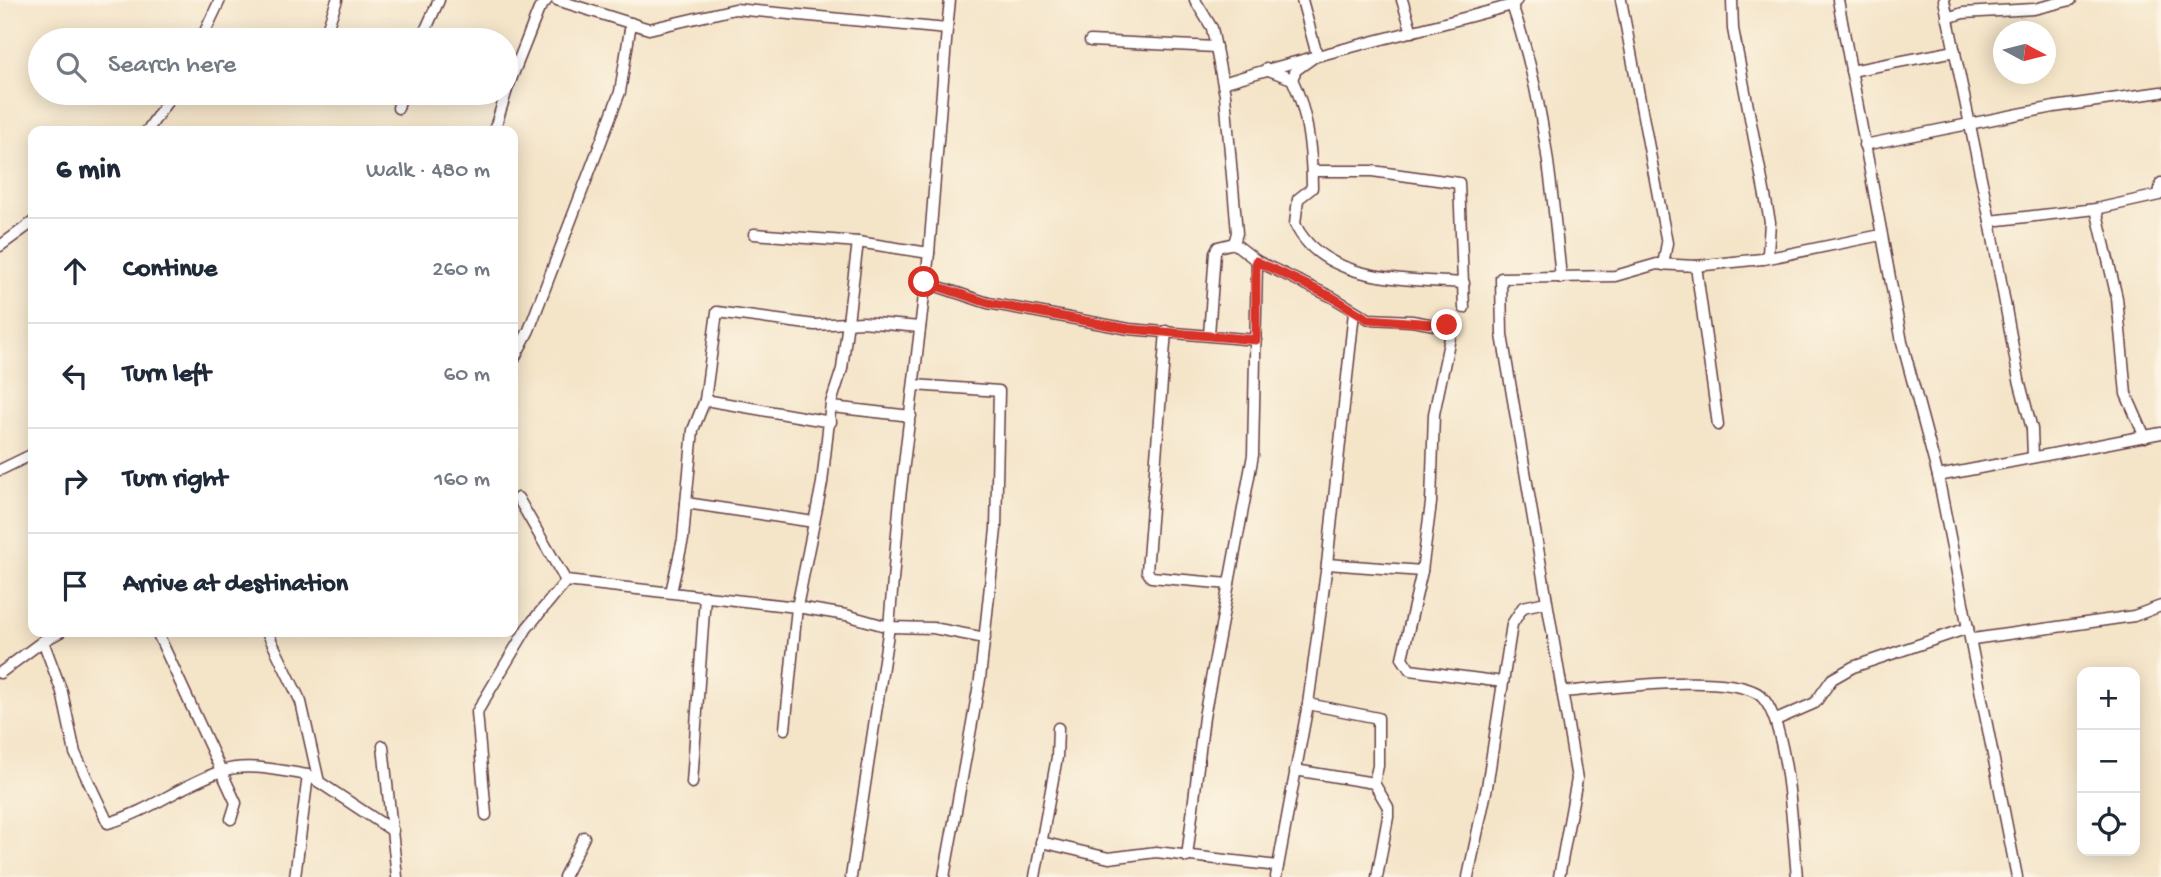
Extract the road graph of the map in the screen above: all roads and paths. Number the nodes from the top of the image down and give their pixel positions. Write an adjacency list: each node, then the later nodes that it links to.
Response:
1 (220, 0): 18 (street)
2 (337, 0): 19 (street)
3 (439, 0): 20 (street)
4 (547, 0): 27 (street)
5 (557, 0): 17 (street)
6 (950, 0): 21 (street)
7 (1195, 0): 24 (street)
8 (1302, 0): 26 (street)
9 (1402, 0): 22 (street)
10 (1621, 0): 54 (street)
11 (1732, 0): 52 (street)
12 (1838, 0): 29 (street)
13 (1944, 0): 16 (street)
14 (2071, 0): 16 (street)
15 (1514, 2): 22 (street); 56 (street)
16 (1947, 18): 25 (street)
17 (631, 23): 21 (street); 66 (street)
18 (207, 28)
19 (327, 28)
20 (426, 28)
21 (947, 29): 51 (street)
22 (1412, 32): 26 (street)
23 (1090, 41): 24 (street)
24 (1216, 47): 31 (street)
25 (1955, 51): 29 (street); 37 (street)
26 (1317, 55): 28 (street); 30 (street)
27 (518, 62)
28 (1266, 69): 30 (street); 31 (street)
29 (1851, 71): 40 (street)
30 (1292, 79): 41 (street)
31 (1223, 83): 49 (street)
32 (2161, 92): 37 (street)
33 (165, 105): 38 (street)
34 (399, 105): 36 (street)
35 (502, 105): 39 (street)
36 (398, 108)
37 (1970, 122): 40 (street); 44 (street)
38 (150, 126)
39 (496, 126)
40 (1864, 145): 47 (street)
41 (1312, 171): 58 (street); 58 (street)
42 (2161, 183): 43 (street)
43 (2095, 209): 44 (street); 74 (street)
44 (1990, 220): 76 (street)
45 (28, 226): 50 (street)
46 (754, 234): 48 (street)
47 (1881, 235): 52 (street); 78 (street)
48 (858, 242): 51 (street); 61 (street)
49 (1234, 243): 53 (street); 64 (street)
50 (0, 246)
51 (929, 253): 57 (street)
52 (1762, 259): 55 (street)
53 (1256, 261): 60 (street); 65 (street)
54 (1663, 265): 55 (street); 56 (street)
55 (1696, 266): 72 (street)
56 (1561, 278): 88 (street)
57 (924, 282): 62 (street); 63 (street)
58 (1464, 283): 59 (street)
59 (1464, 308)
60 (1353, 312): 82 (street); 83 (street)
61 (846, 325): 62 (street); 68 (street); 69 (street)
62 (920, 327): 67 (street)
63 (1166, 331): 64 (street); 85 (street)
64 (1209, 335): 65 (street)
65 (1256, 340): 85 (street)
66 (518, 351)
67 (914, 385): 70 (street); 96 (street)
68 (705, 400): 71 (street); 80 (street)
69 (832, 407): 70 (street); 71 (street)
70 (911, 416): 91 (street)
71 (831, 422): 81 (street)
72 (1718, 425)
73 (2161, 433): 74 (street)
74 (2145, 437): 76 (street)
75 (28, 456): 77 (street)
76 (2033, 457): 78 (street)
77 (0, 470)
78 (1938, 476): 92 (street)
79 (518, 498): 84 (street)
80 (686, 503): 81 (street); 86 (street)
81 (814, 522): 90 (street)
82 (1327, 564): 83 (street); 101 (street)
83 (1422, 571): 99 (street)
84 (566, 581): 86 (street); 112 (street)
85 (1229, 584): 117 (street)
86 (671, 592): 87 (street)
87 (705, 596): 90 (street); 110 (street)
88 (1546, 602): 99 (street); 100 (street)
89 (2161, 606): 92 (street)
90 (796, 607): 91 (street); 104 (street)
91 (889, 627): 96 (street); 122 (street)
92 (1970, 634): 102 (street); 129 (street)
93 (51, 637): 97 (street)
94 (159, 637): 106 (street)
95 (269, 637): 109 (street)
96 (985, 638): 123 (street)
97 (43, 641): 98 (street); 106 (street)
98 (0, 673)
99 (1503, 682): 126 (street)
100 (1562, 692): 102 (street); 127 (street)
101 (1308, 704): 107 (street); 111 (street)
102 (1776, 720): 128 (street)
103 (1058, 728): 116 (street)
104 (785, 729)
105 (383, 746): 114 (street)
106 (223, 770): 108 (street); 113 (street)
107 (1296, 770): 111 (street); 118 (street)
108 (308, 775): 109 (street); 119 (street)
109 (319, 782): 114 (street)
110 (692, 783)
111 (1374, 783): 125 (street)
112 (486, 815)
113 (231, 819)
114 (393, 831): 120 (street)
115 (584, 837): 121 (street)
116 (1041, 842): 117 (street); 124 (street)
117 (1187, 857): 118 (street)
118 (1277, 872)
119 (295, 877)
120 (397, 877)
121 (564, 877)
122 (851, 877)
123 (944, 877)
124 (1035, 877)
125 (1377, 877)
126 (1468, 877)
127 (1559, 877)
128 (1797, 877)
129 (2017, 877)

